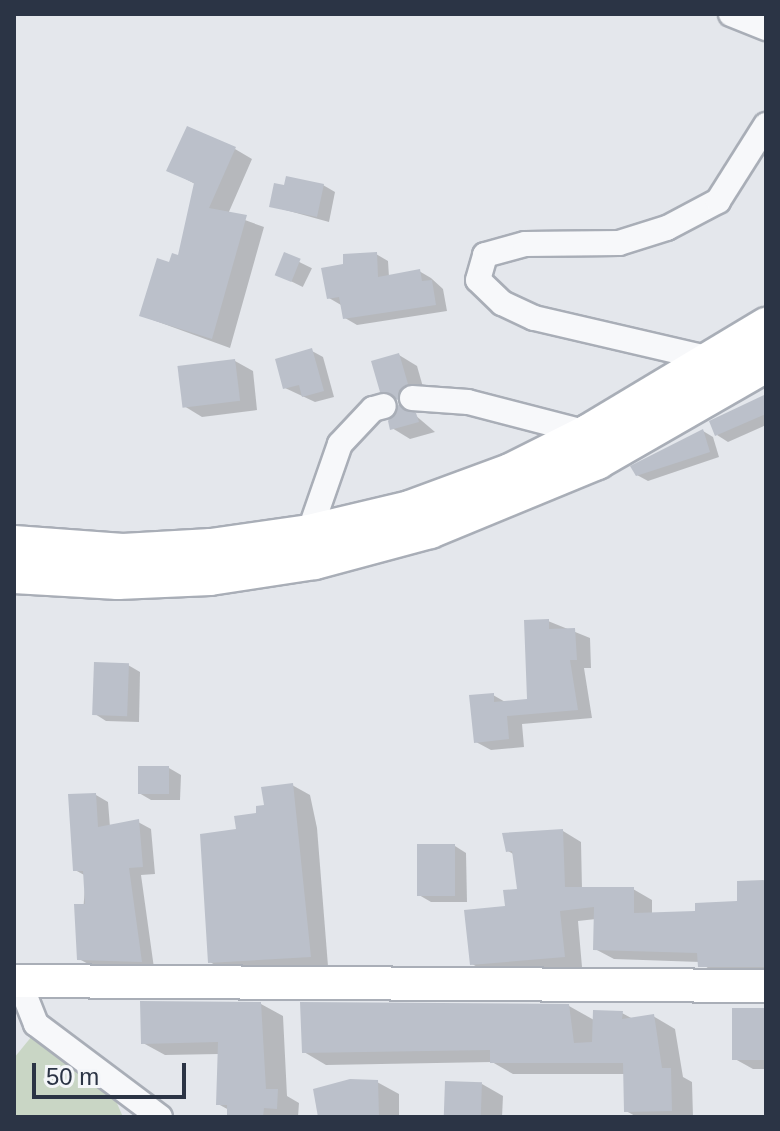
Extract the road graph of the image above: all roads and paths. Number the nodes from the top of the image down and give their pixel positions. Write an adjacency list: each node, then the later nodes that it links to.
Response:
1 (731, 14): 2 (street)
2 (766, 28)
3 (766, 125): 5 (street)
4 (766, 326): 5 (highway)
5 (715, 360): 9 (highway)
6 (766, 364): 12 (highway)
7 (412, 398): 9 (street)
8 (384, 406): 10 (street)
9 (588, 433): 10 (highway)
10 (309, 533): 11 (highway)
11 (14, 544)
12 (14, 575)
13 (16, 981): 14 (main road); 15 (street)
14 (766, 986)
15 (160, 1117)

